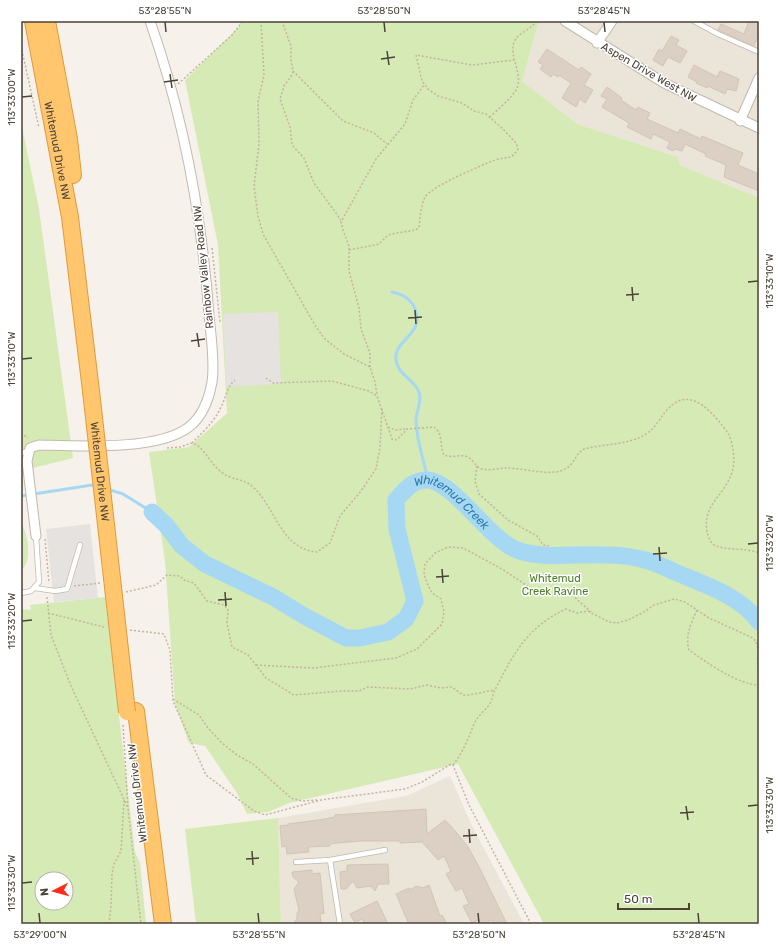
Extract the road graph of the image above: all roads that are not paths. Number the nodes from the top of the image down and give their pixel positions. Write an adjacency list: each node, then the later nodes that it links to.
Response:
1 (33, 21): 13 (highway, Whitemud Drive NW)
2 (47, 21): 13 (highway, Whitemud Drive NW)
3 (150, 21): 14 (street, Rainbow Valley Road NW)
4 (565, 21): 8 (street, Aspen Drive West NW)
5 (612, 21): 8 (street)
6 (694, 21): 7 (lane)
7 (701, 23): 9 (lane)
8 (597, 43): 11 (street, Aspen Drive West NW)
9 (759, 52)
10 (759, 78): 11 (street)
11 (740, 121): 12 (street, Aspen Drive West NW)
12 (759, 128)
13 (95, 391): 19 (highway, Whitemud Drive NW, bridge)
14 (24, 452): 15 (street, Rainbow Valley Road NW)
15 (40, 536): 17 (lane)
16 (80, 545): 17 (lane)
17 (36, 588): 18 (lane)
18 (21, 593)
19 (129, 715): 23 (highway, Whitemud Drive NW); 24 (highway, Whitemud Drive NW)
20 (385, 850): 21 (lane)
21 (330, 860): 22 (lane); 25 (lane)
22 (296, 862)
23 (152, 924)
24 (163, 924)
25 (340, 924)

